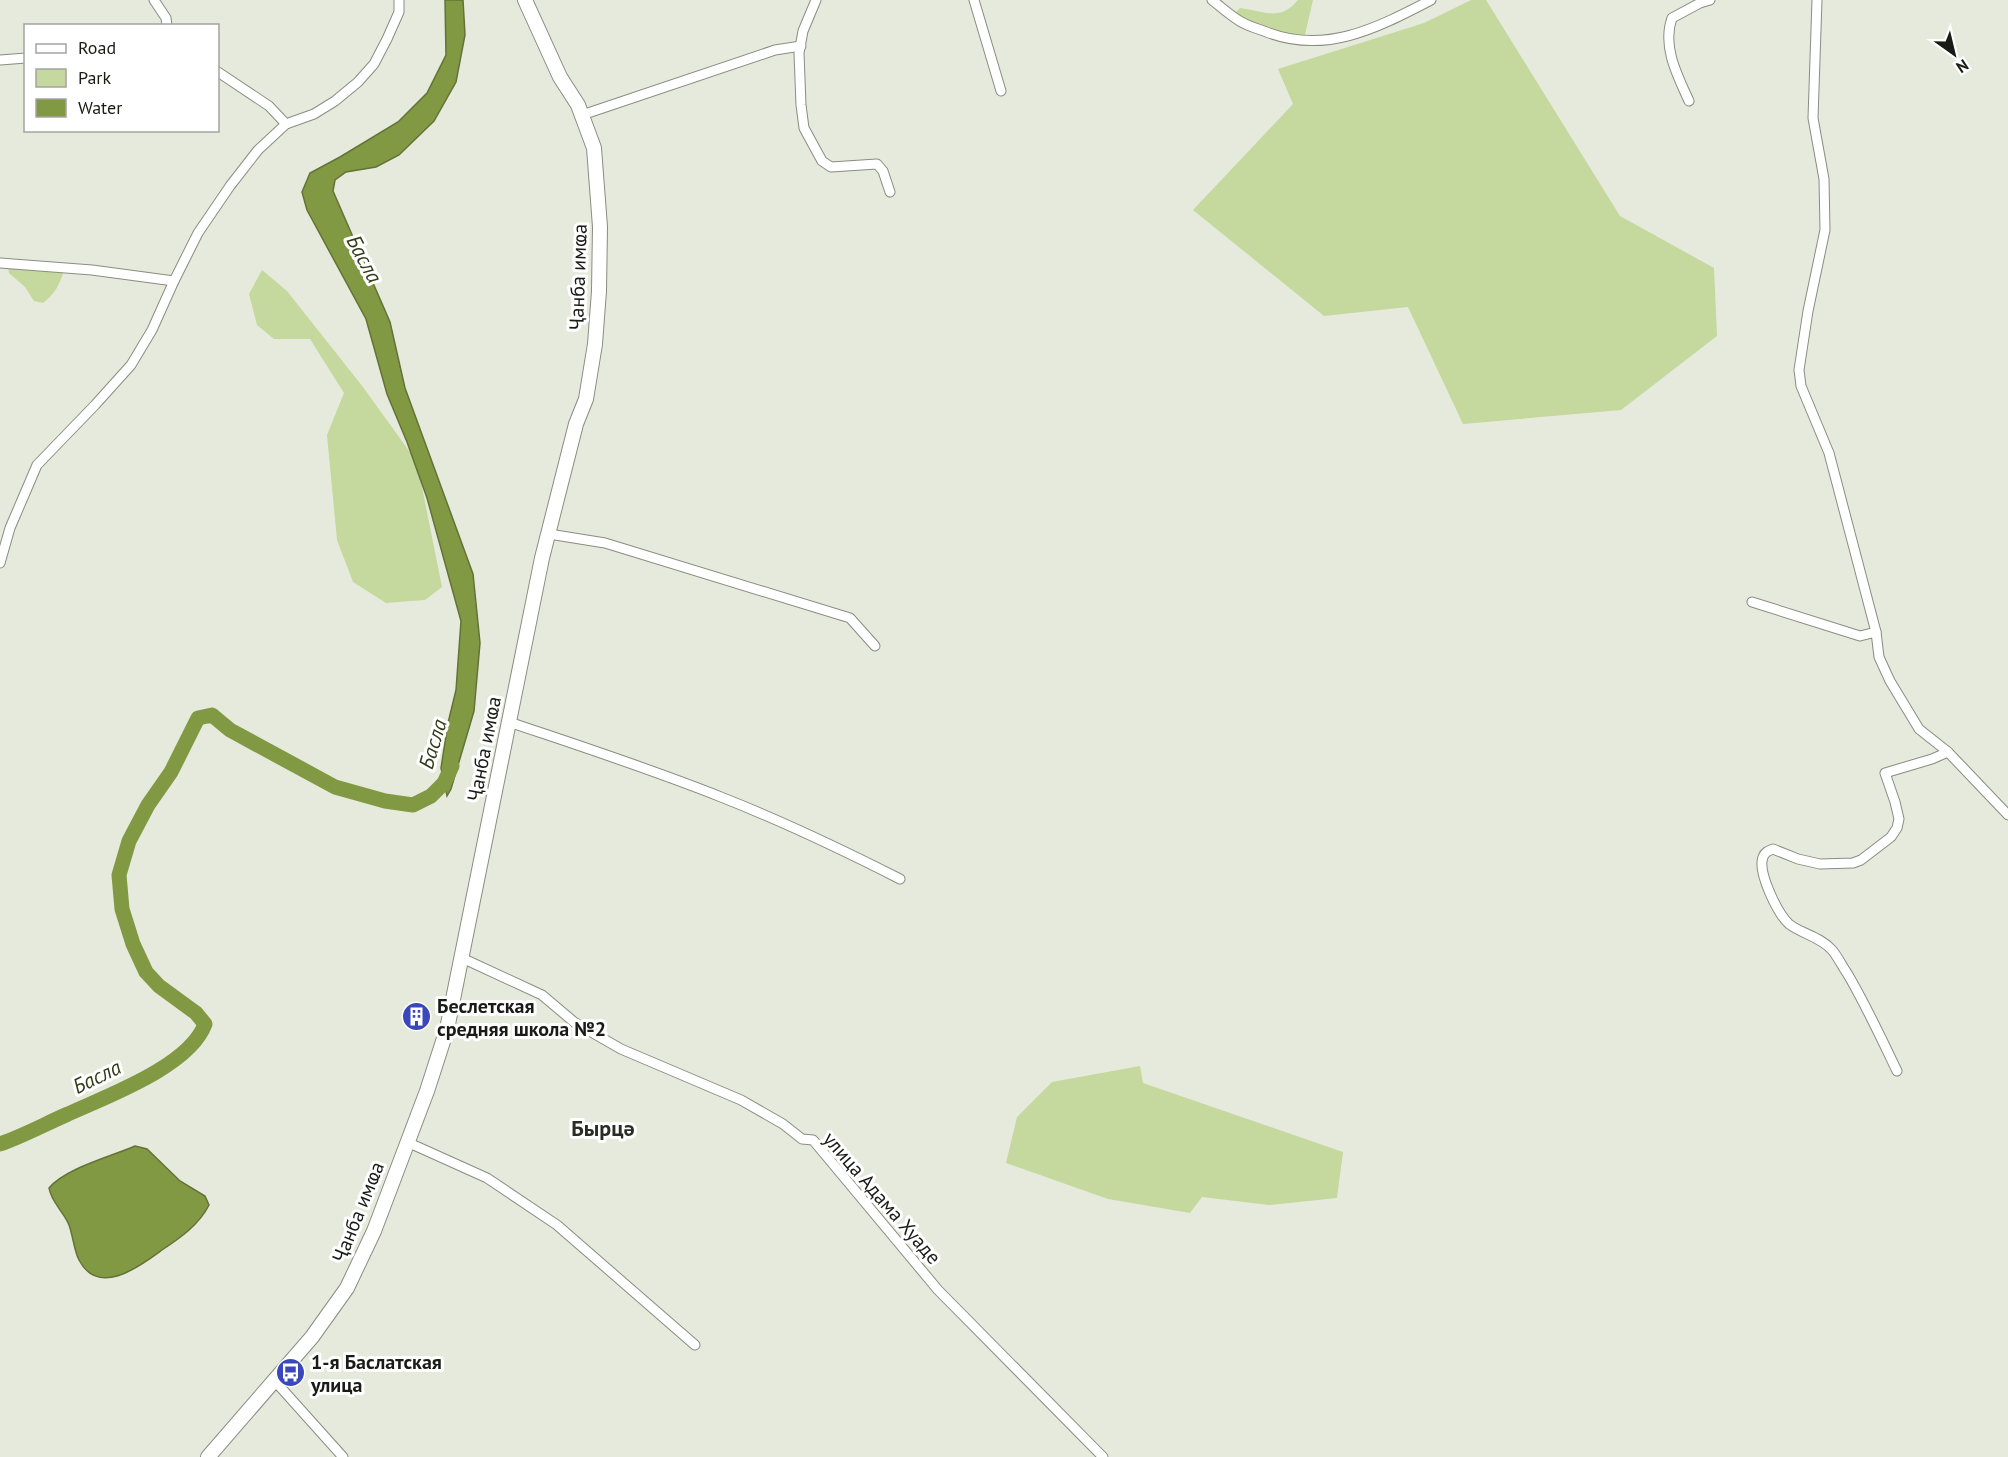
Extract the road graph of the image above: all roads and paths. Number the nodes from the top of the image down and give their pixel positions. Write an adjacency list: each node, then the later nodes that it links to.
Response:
1 (154, 0): 11 (street)
2 (399, 0): 19 (street)
3 (525, 0): 18 (street, Ҷанба имҩа)
4 (816, 0): 12 (street)
5 (974, 0): 16 (street)
6 (1212, 0): 7 (street)
7 (1431, 0)
8 (1710, 0): 10 (street)
9 (1817, 0): 26 (street)
10 (1699, 1): 17 (street)
11 (167, 24)
12 (801, 45): 18 (street); 20 (street)
13 (24, 58): 14 (street)
14 (0, 60)
15 (219, 73): 19 (street)
16 (1001, 91)
17 (1689, 100)
18 (582, 115): 23 (street, Ҷанба имҩа)
19 (285, 124): 22 (street)
20 (890, 192)
21 (0, 262): 22 (street)
22 (174, 281): 24 (street)
23 (549, 534): 27 (street); 28 (street, Ҷанба имҩа)
24 (0, 563)
25 (1752, 602): 26 (street)
26 (1876, 632): 29 (street)
27 (875, 646)
28 (509, 722): 31 (street); 32 (street, Ҷанба имҩа)
29 (1948, 752): 30 (street); 33 (street)
30 (2008, 816)
31 (900, 879)
32 (462, 958): 34 (street, Ҷанба имҩа); 39 (street, улица Адама Хуаде)
33 (1897, 1071)
34 (407, 1142): 35 (street); 36 (street, Ҷанба имҩа)
35 (695, 1345)
36 (274, 1380): 37 (street, Ҷанба имҩа); 38 (street)
37 (208, 1457)
38 (343, 1457)
39 (1103, 1457)

